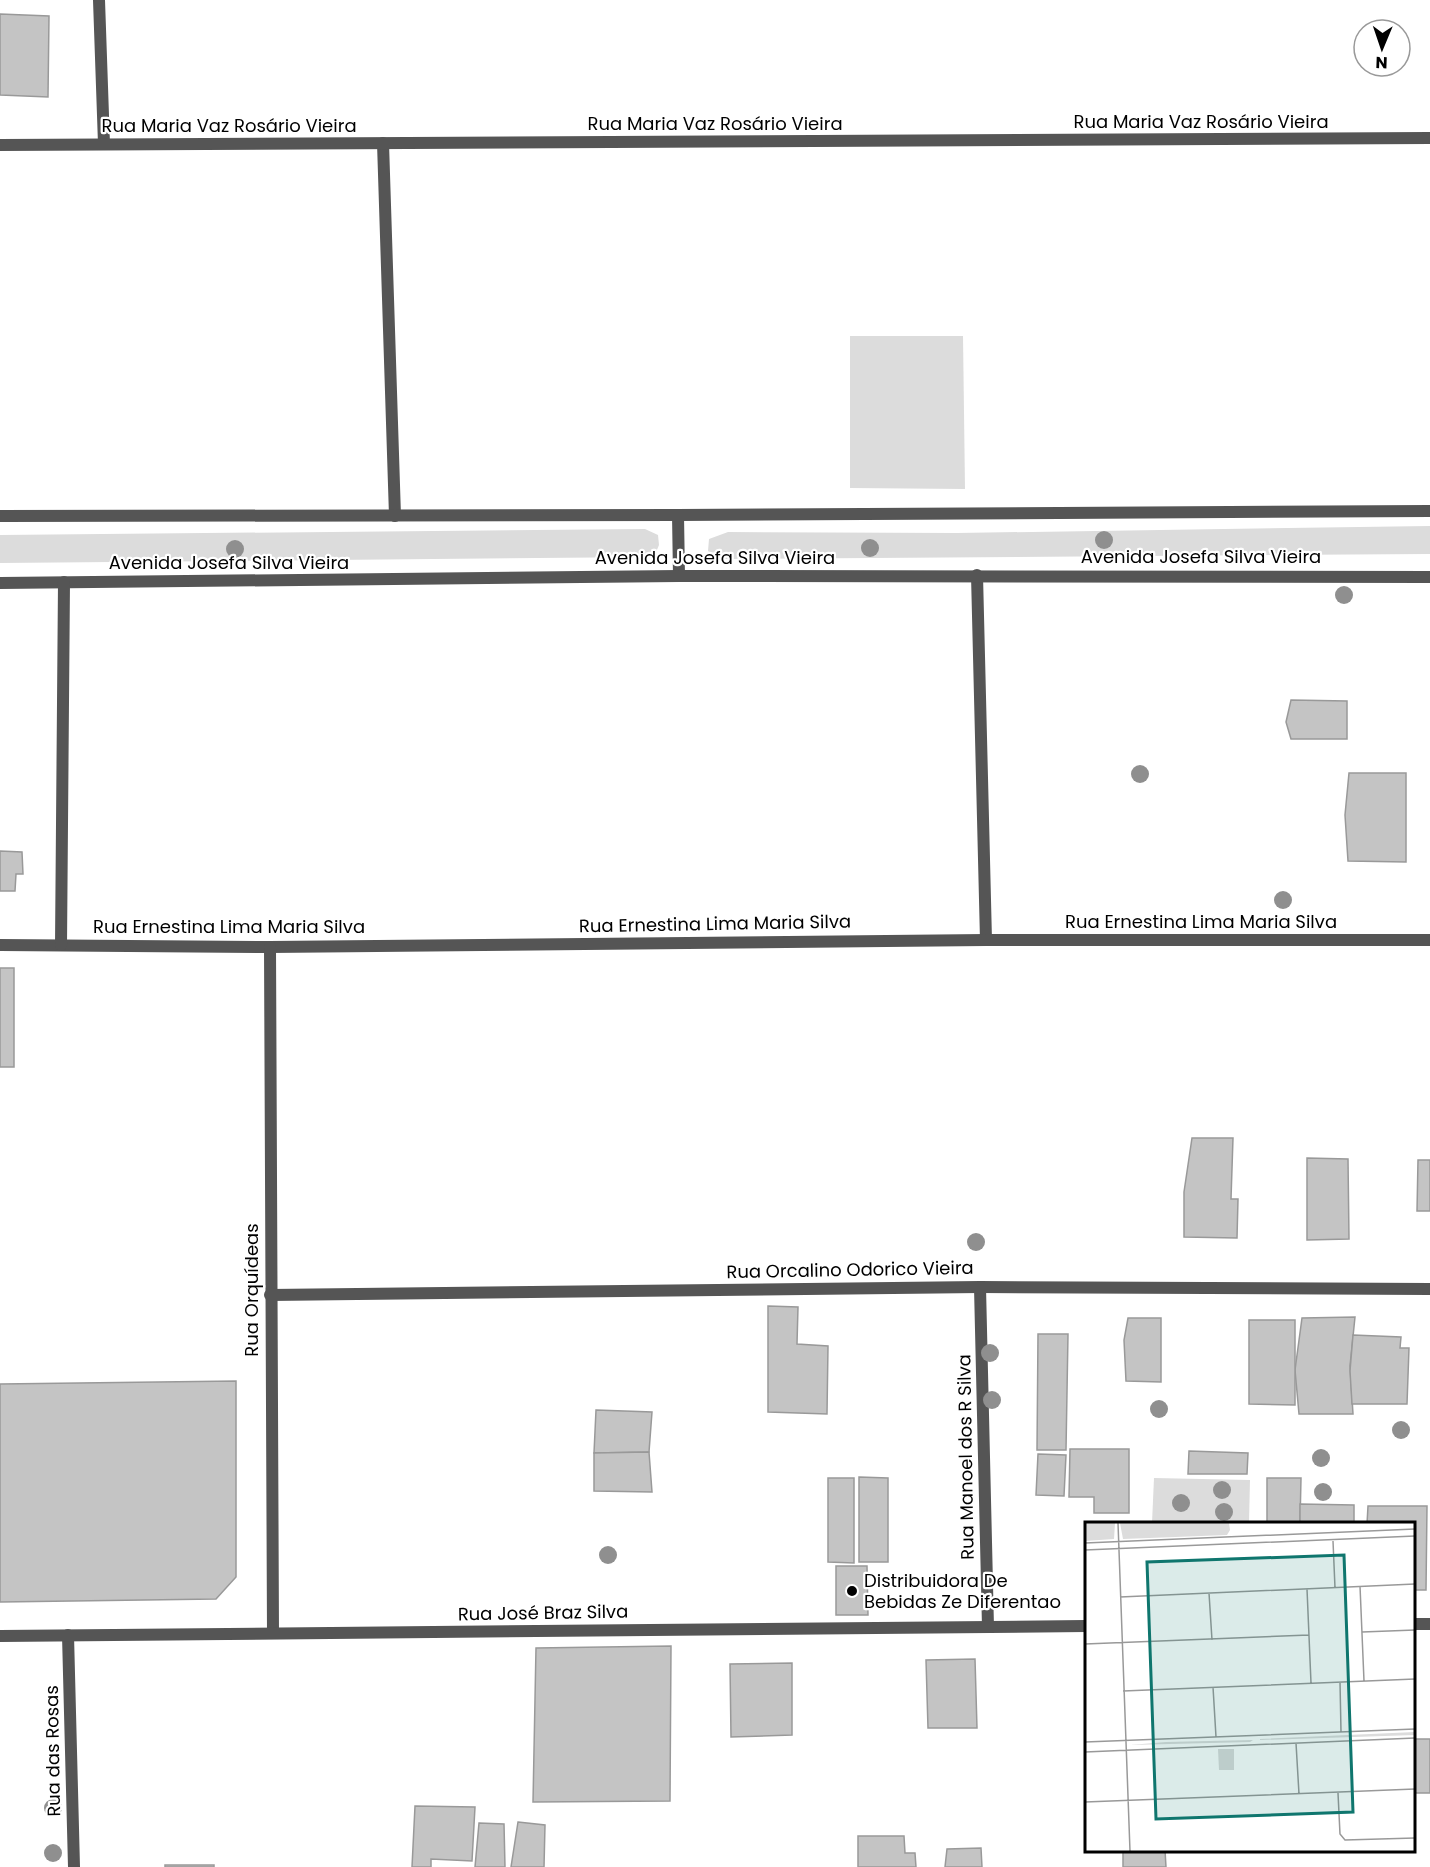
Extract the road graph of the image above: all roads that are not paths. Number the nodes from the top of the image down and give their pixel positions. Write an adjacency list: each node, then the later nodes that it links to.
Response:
1 (99, 0): 4 (street)
2 (1430, 138): 3 (street, Rua Maria Vaz Rosário Vieira)
3 (383, 143): 4 (street, Rua Maria Vaz Rosário Vieira); 9 (street)
4 (104, 144): 5 (street, Rua Maria Vaz Rosário Vieira)
5 (0, 145)
6 (1430, 511): 7 (street)
7 (678, 515): 9 (street); 11 (street)
8 (0, 516): 9 (street)
9 (395, 516)
10 (977, 575): 11 (street, Avenida Josefa Silva Vieira); 12 (street, Avenida Josefa Silva Vieira); 15 (street)
11 (679, 576): 13 (street, Avenida Josefa Silva Vieira)
12 (1430, 577)
13 (64, 582): 14 (street, Avenida Josefa Silva Vieira); 18 (street)
14 (0, 583)
15 (986, 940): 16 (street, Rua Ernestina Lima Maria Silva); 19 (street, Rua Ernestina Lima Maria Silva)
16 (1430, 940)
17 (0, 945): 18 (street, Rua Ernestina Lima Maria Silva)
18 (61, 945): 19 (street, Rua Ernestina Lima Maria Silva)
19 (270, 947): 22 (street, Rua Orquídeas)
20 (980, 1287): 21 (street, Rua Orcalino Odorico Vieira); 22 (street, Rua Orcalino Odorico Vieira); 24 (street, Rua Manoel dos R Silva)
21 (1430, 1289)
22 (270, 1295): 25 (street, Rua Orquídeas)
23 (1085, 1626): 24 (street, Rua José Braz Silva)
24 (988, 1627): 25 (street, Rua José Braz Silva)
25 (273, 1633): 26 (street, Rua José Braz Silva)
26 (68, 1635): 27 (street, Rua José Braz Silva); 28 (street, Rua das Rosas)
27 (0, 1636)
28 (74, 1867)

